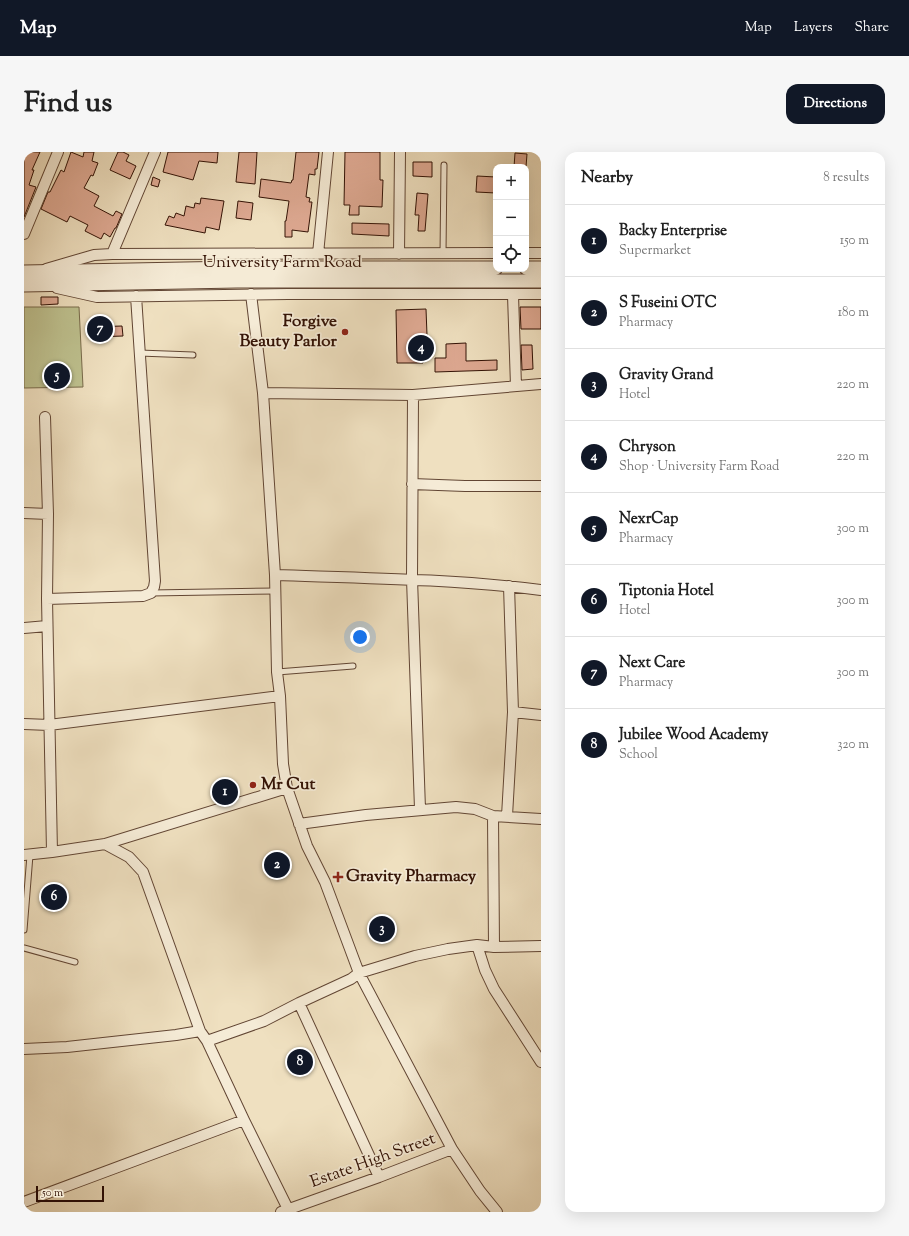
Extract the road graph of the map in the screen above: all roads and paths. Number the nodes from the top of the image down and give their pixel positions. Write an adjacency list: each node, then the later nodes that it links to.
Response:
1 (58, 152): 6 (street)
2 (155, 152): 10 (street)
3 (328, 152): 11 (street)
4 (400, 152): 12 (street)
5 (444, 165): 13 (lane)
6 (24, 234)
7 (493, 253): 13 (street)
8 (529, 253): 9 (street)
9 (541, 253)
10 (112, 254): 11 (street); 17 (street)
11 (318, 254): 12 (street)
12 (399, 254): 13 (street)
13 (443, 254)
14 (493, 268): 17 (street, University Farm Road)
15 (529, 268): 16 (street)
16 (541, 268)
17 (30, 271)
18 (541, 280): 19 (street, University Farm Road)
19 (43, 284): 20 (street, University Farm Road); 24 (street)
20 (24, 285)
21 (252, 294): 23 (street); 24 (street); 29 (street)
22 (541, 294): 23 (street)
23 (513, 295): 28 (street)
24 (136, 296): 25 (street)
25 (139, 353): 26 (lane); 41 (street)
26 (193, 355)
27 (541, 384): 28 (street)
28 (516, 386): 30 (street)
29 (263, 393): 30 (street); 36 (street)
30 (413, 395): 32 (street)
31 (45, 417): 35 (street)
32 (412, 484): 33 (street); 37 (street)
33 (541, 486)
34 (24, 513): 35 (street)
35 (48, 514): 42 (street)
36 (275, 575): 37 (street); 40 (street)
37 (412, 579): 38 (street); 53 (street)
38 (509, 586): 39 (street); 48 (street)
39 (541, 590)
40 (276, 591): 41 (lane); 46 (street)
41 (151, 593): 42 (street)
42 (46, 599): 43 (street)
43 (47, 626): 44 (street); 51 (street)
44 (24, 628)
45 (353, 666): 46 (lane)
46 (277, 672): 47 (street)
47 (280, 696): 51 (street); 52 (street)
48 (513, 712): 49 (street); 55 (street)
49 (541, 715)
50 (24, 724): 51 (street)
51 (49, 725): 59 (street)
52 (286, 788): 57 (street); 58 (street)
53 (420, 809): 54 (street); 57 (street)
54 (493, 816): 55 (street); 64 (street)
55 (507, 816): 56 (street)
56 (541, 819)
57 (299, 824): 67 (street)
58 (105, 844): 59 (street); 69 (street)
59 (52, 852): 60 (street)
60 (27, 855): 61 (lane)
61 (24, 930)
62 (477, 945): 64 (street); 67 (street); 72 (street)
63 (541, 946): 64 (street)
64 (494, 947)
65 (24, 948): 66 (lane)
66 (75, 962)
67 (359, 973): 68 (street); 74 (street)
68 (299, 1002): 70 (street); 75 (street)
69 (200, 1031): 70 (street); 71 (street)
70 (207, 1041): 73 (street)
71 (24, 1049)
72 (541, 1062)
73 (244, 1120): 76 (street); 77 (street)
74 (452, 1149): 75 (street, Estate High Street); 78 (street, Estate High Street)
75 (379, 1177): 77 (street, Estate High Street)
76 (24, 1202)
77 (284, 1211)
78 (497, 1212)

